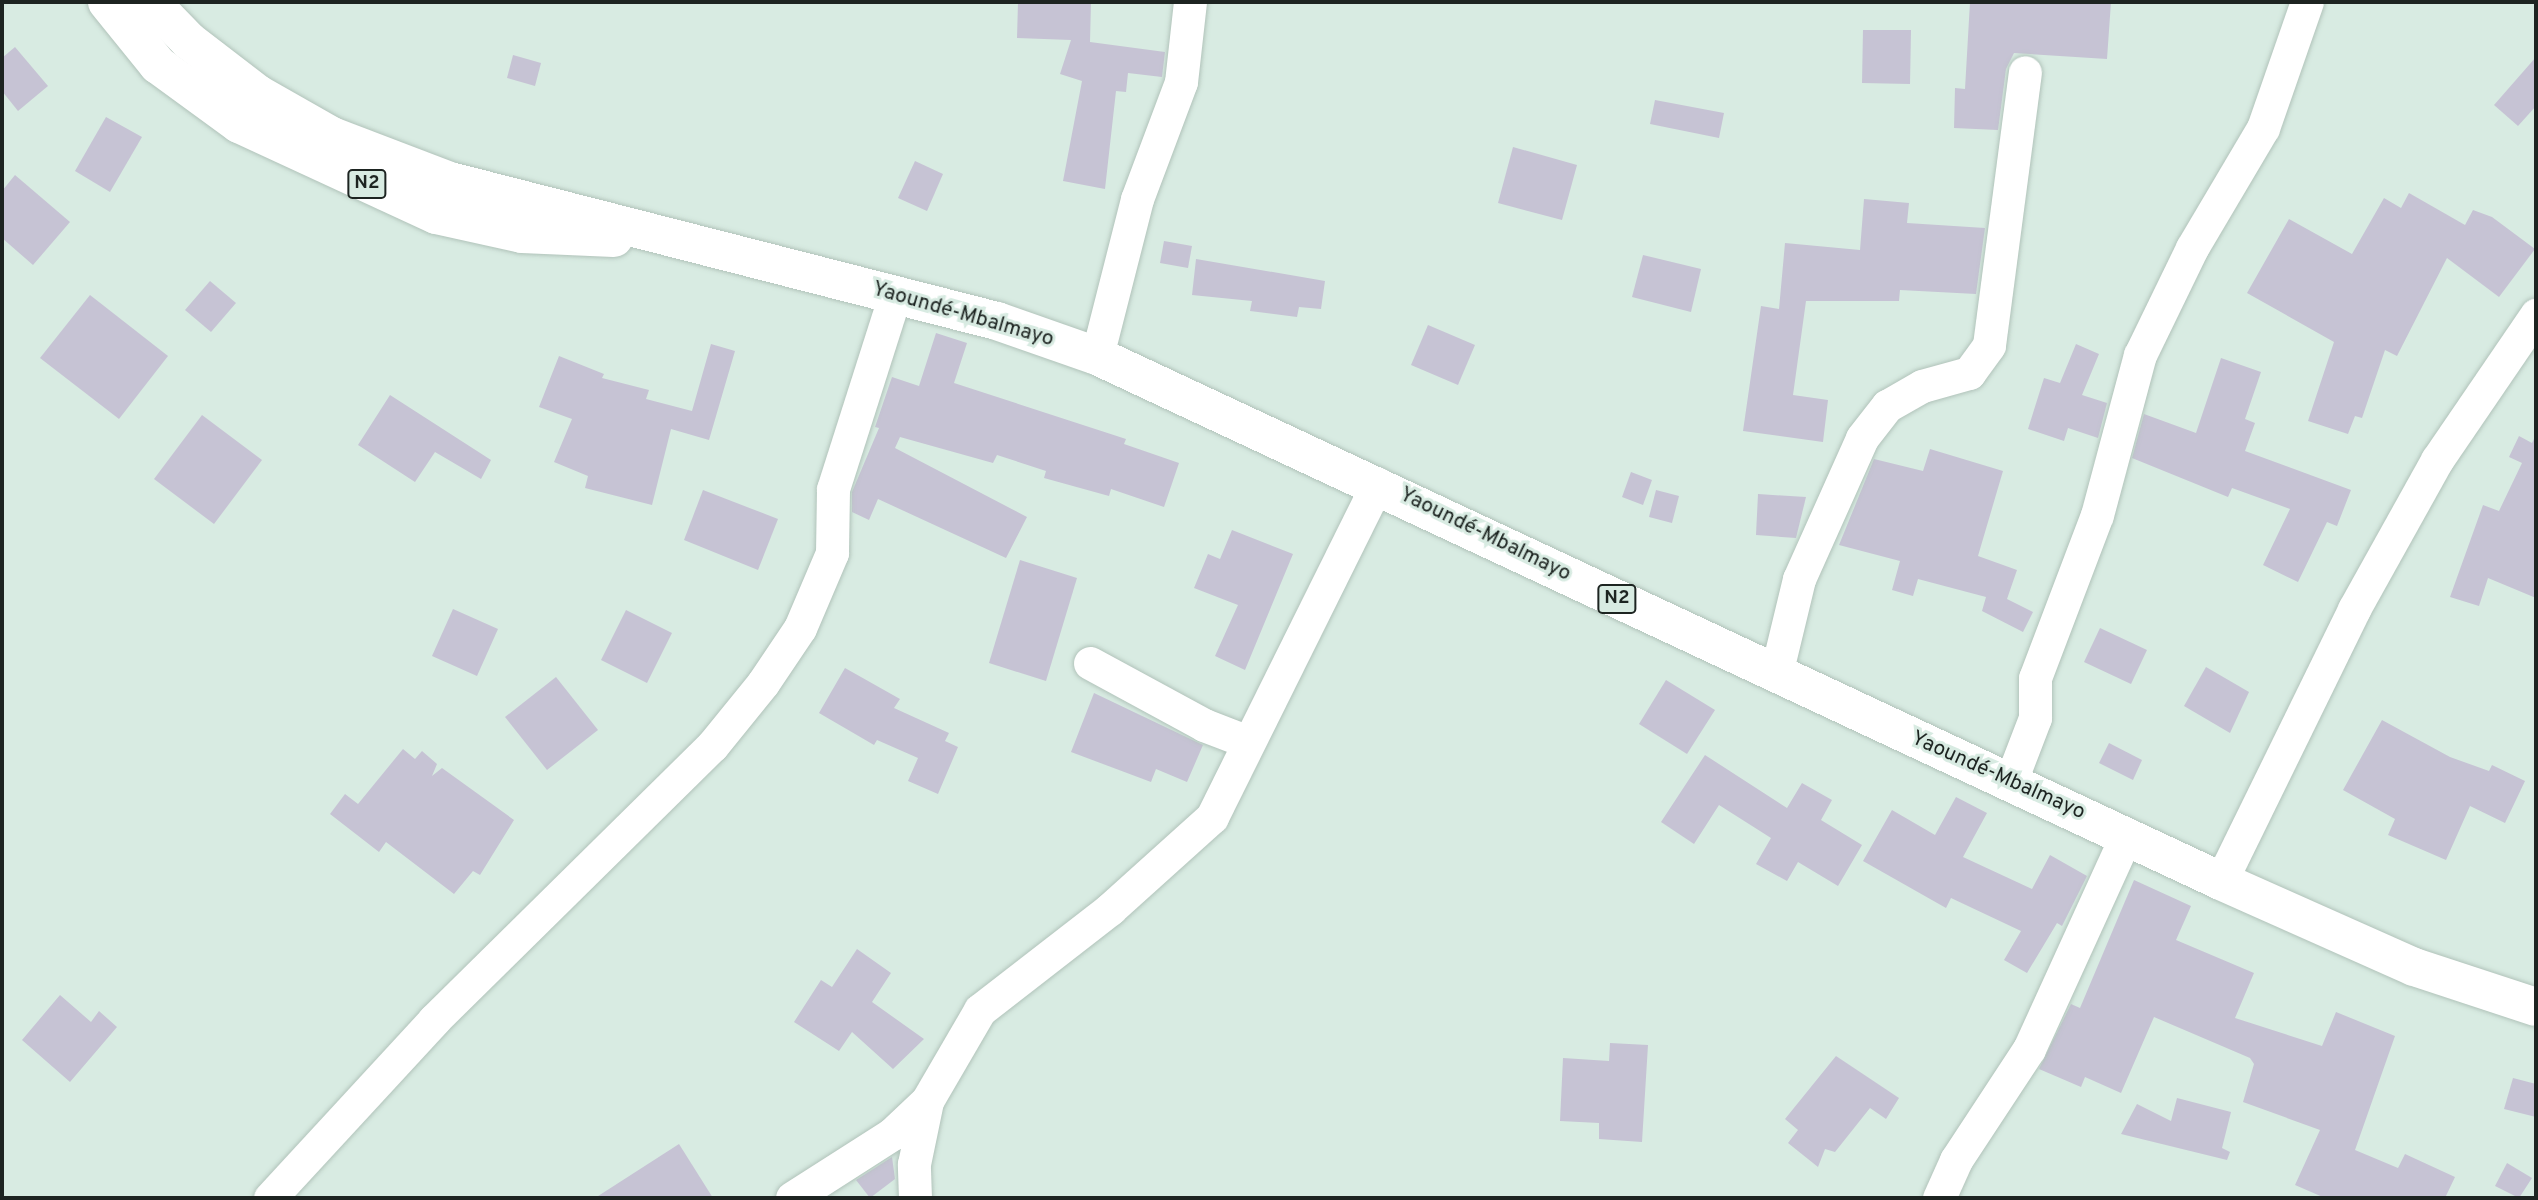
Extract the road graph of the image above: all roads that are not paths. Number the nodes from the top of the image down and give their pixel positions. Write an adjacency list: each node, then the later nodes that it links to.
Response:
1 (107, 2): 6 (highway, Yaoundé-Mbalmayo / N2)
2 (151, 2): 6 (highway, Yaoundé-Mbalmayo / N2)
3 (1190, 2): 9 (street)
4 (2307, 2): 14 (street)
5 (2025, 72): 12 (street)
6 (682, 237): 7 (highway, Yaoundé-Mbalmayo / N2)
7 (895, 295): 9 (highway, Yaoundé-Mbalmayo / N2); 19 (street)
8 (2536, 316): 16 (street)
9 (1097, 356): 10 (highway, Yaoundé-Mbalmayo / N2)
10 (1377, 484): 12 (highway, Yaoundé-Mbalmayo / N2); 13 (street)
11 (1090, 663): 13 (street)
12 (1776, 674): 14 (highway, Yaoundé-Mbalmayo / N2)
13 (1248, 742): 18 (street)
14 (2010, 783): 15 (highway, Yaoundé-Mbalmayo / N2)
15 (2127, 834): 16 (highway, Yaoundé-Mbalmayo / N2); 22 (street)
16 (2221, 881): 17 (highway, Yaoundé-Mbalmayo / N2)
17 (2536, 1007)
18 (926, 1101): 20 (street); 21 (street)
19 (270, 1198)
20 (792, 1198)
21 (915, 1198)
22 (1940, 1198)

